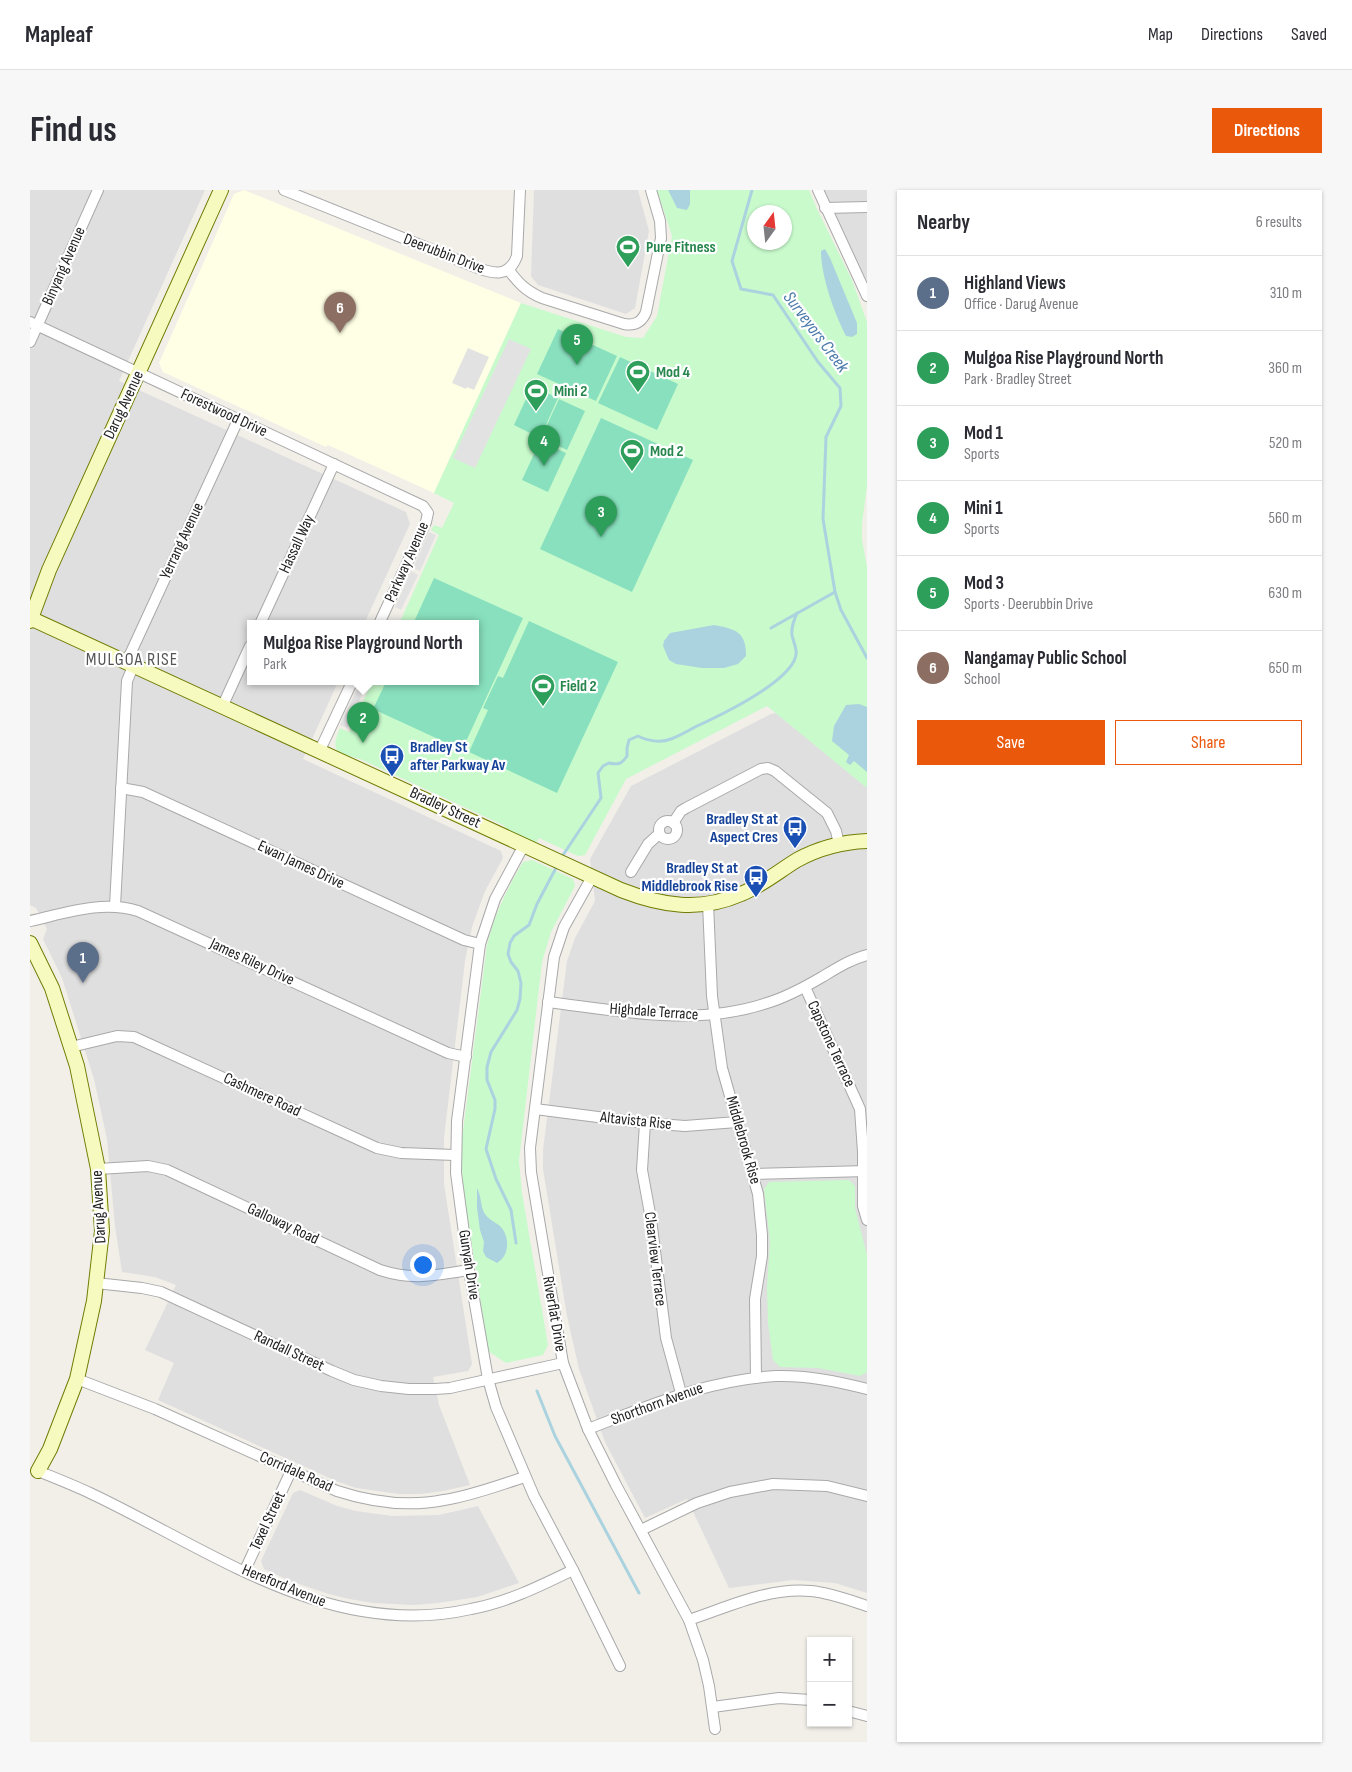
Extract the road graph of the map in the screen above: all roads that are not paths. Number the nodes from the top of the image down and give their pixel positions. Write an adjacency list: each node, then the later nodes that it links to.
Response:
1 (98, 190): 11 (street, Binyang Avenue)
2 (221, 190): 13 (street, Darug Avenue)
3 (284, 190): 9 (street, Deerubbin Drive)
4 (520, 190): 9 (street)
5 (651, 190): 9 (street, Deerubbin Drive)
6 (818, 190): 8 (street)
7 (867, 207): 8 (street)
8 (825, 208): 10 (street)
9 (508, 269)
10 (867, 296)
11 (34, 324): 12 (street, Binyang Avenue); 13 (street, Forestwood Drive)
12 (30, 342)
13 (139, 374): 14 (street, Forestwood Drive); 17 (street, Darug Avenue)
14 (238, 420): 15 (street, Forestwood Drive); 21 (street, Yerrang Avenue)
15 (334, 464): 16 (street, Forestwood Drive); 18 (street, Hassall Way)
16 (418, 503): 19 (street, Parkway Avenue)
17 (30, 619): 21 (street, Bradley Street)
18 (262, 620)
19 (380, 620)
20 (247, 653): 23 (street)
21 (130, 663): 23 (street, Bradley Street); 25 (street, Yerrang Avenue)
22 (351, 685): 24 (street)
23 (223, 705): 24 (street, Bradley Street)
24 (320, 750): 28 (street, Bradley Street)
25 (121, 788): 32 (street, Yerrang Avenue); 35 (street, Ewan James Drive)
26 (867, 842): 27 (street, Bradley Street)
27 (839, 844): 29 (street); 31 (street, Bradley Street)
28 (524, 846): 30 (street, Bradley Street); 35 (street, Gunyah Drive)
29 (632, 872)
30 (592, 877): 31 (street, Bradley Street); 38 (street, Riverflat Drive)
31 (708, 903): 39 (street, Middlebrook Rise)
32 (115, 906): 33 (street, James Riley Drive); 41 (street, James Riley Drive)
33 (30, 920)
34 (30, 944): 40 (street, Darug Avenue)
35 (480, 944): 41 (street, Gunyah Drive)
36 (867, 955): 37 (street, Highdale Terrace)
37 (805, 987): 39 (street, Highdale Terrace); 47 (street, Capstone Terrace)
38 (548, 1002): 39 (street, Highdale Terrace); 42 (street, Riverflat Drive)
39 (714, 1016): 43 (street, Middlebrook Rise)
40 (71, 1047): 45 (street, Cashmere Road); 46 (street, Darug Avenue)
41 (466, 1057): 45 (street, Gunyah Drive)
42 (535, 1109): 44 (street, Altavista Rise); 52 (street, Riverflat Drive)
43 (737, 1122): 44 (street, Altavista Rise); 48 (street, Middlebrook Rise)
44 (645, 1123): 57 (street, Clearview Terrace)
45 (455, 1155): 50 (street, Gunyah Drive)
46 (98, 1169): 50 (street, Galloway Road); 51 (street, Darug Avenue)
47 (865, 1171): 48 (street); 49 (street, Capstone Terrace)
48 (753, 1174): 53 (street, Middlebrook Rise)
49 (867, 1220)
50 (469, 1270): 55 (street, Gunyah Drive)
51 (96, 1283): 54 (street, Darug Avenue); 55 (street, Randall Street)
52 (563, 1363): 55 (street); 58 (street, Riverflat Drive)
53 (756, 1378): 56 (street, Shorthorn Avenue); 57 (street, Shorthorn Avenue)
54 (77, 1379): 59 (street, Darug Avenue); 60 (street, Corridale Road)
55 (488, 1379): 61 (street, Gunyah Drive)
56 (867, 1389)
57 (681, 1393): 58 (street, Shorthorn Avenue)
58 (588, 1429): 63 (street, Riverflat Drive)
59 (38, 1471): 64 (street, Hereford Avenue)
60 (292, 1471): 61 (street, Corridale Road); 64 (street, Texel Street)
61 (525, 1477): 65 (street, Gunyah Drive)
62 (867, 1496): 63 (street)
63 (641, 1530): 67 (street, Riverflat Drive)
64 (245, 1570): 65 (street, Hereford Avenue)
65 (573, 1570): 68 (street, Gunyah Drive)
66 (867, 1606): 67 (street)
67 (689, 1620): 70 (street, Riverflat Drive)
68 (620, 1666)
69 (807, 1700): 70 (street)
70 (713, 1707): 73 (street, Riverflat Drive)
71 (852, 1712): 72 (street)
72 (867, 1716)
73 (715, 1729)

